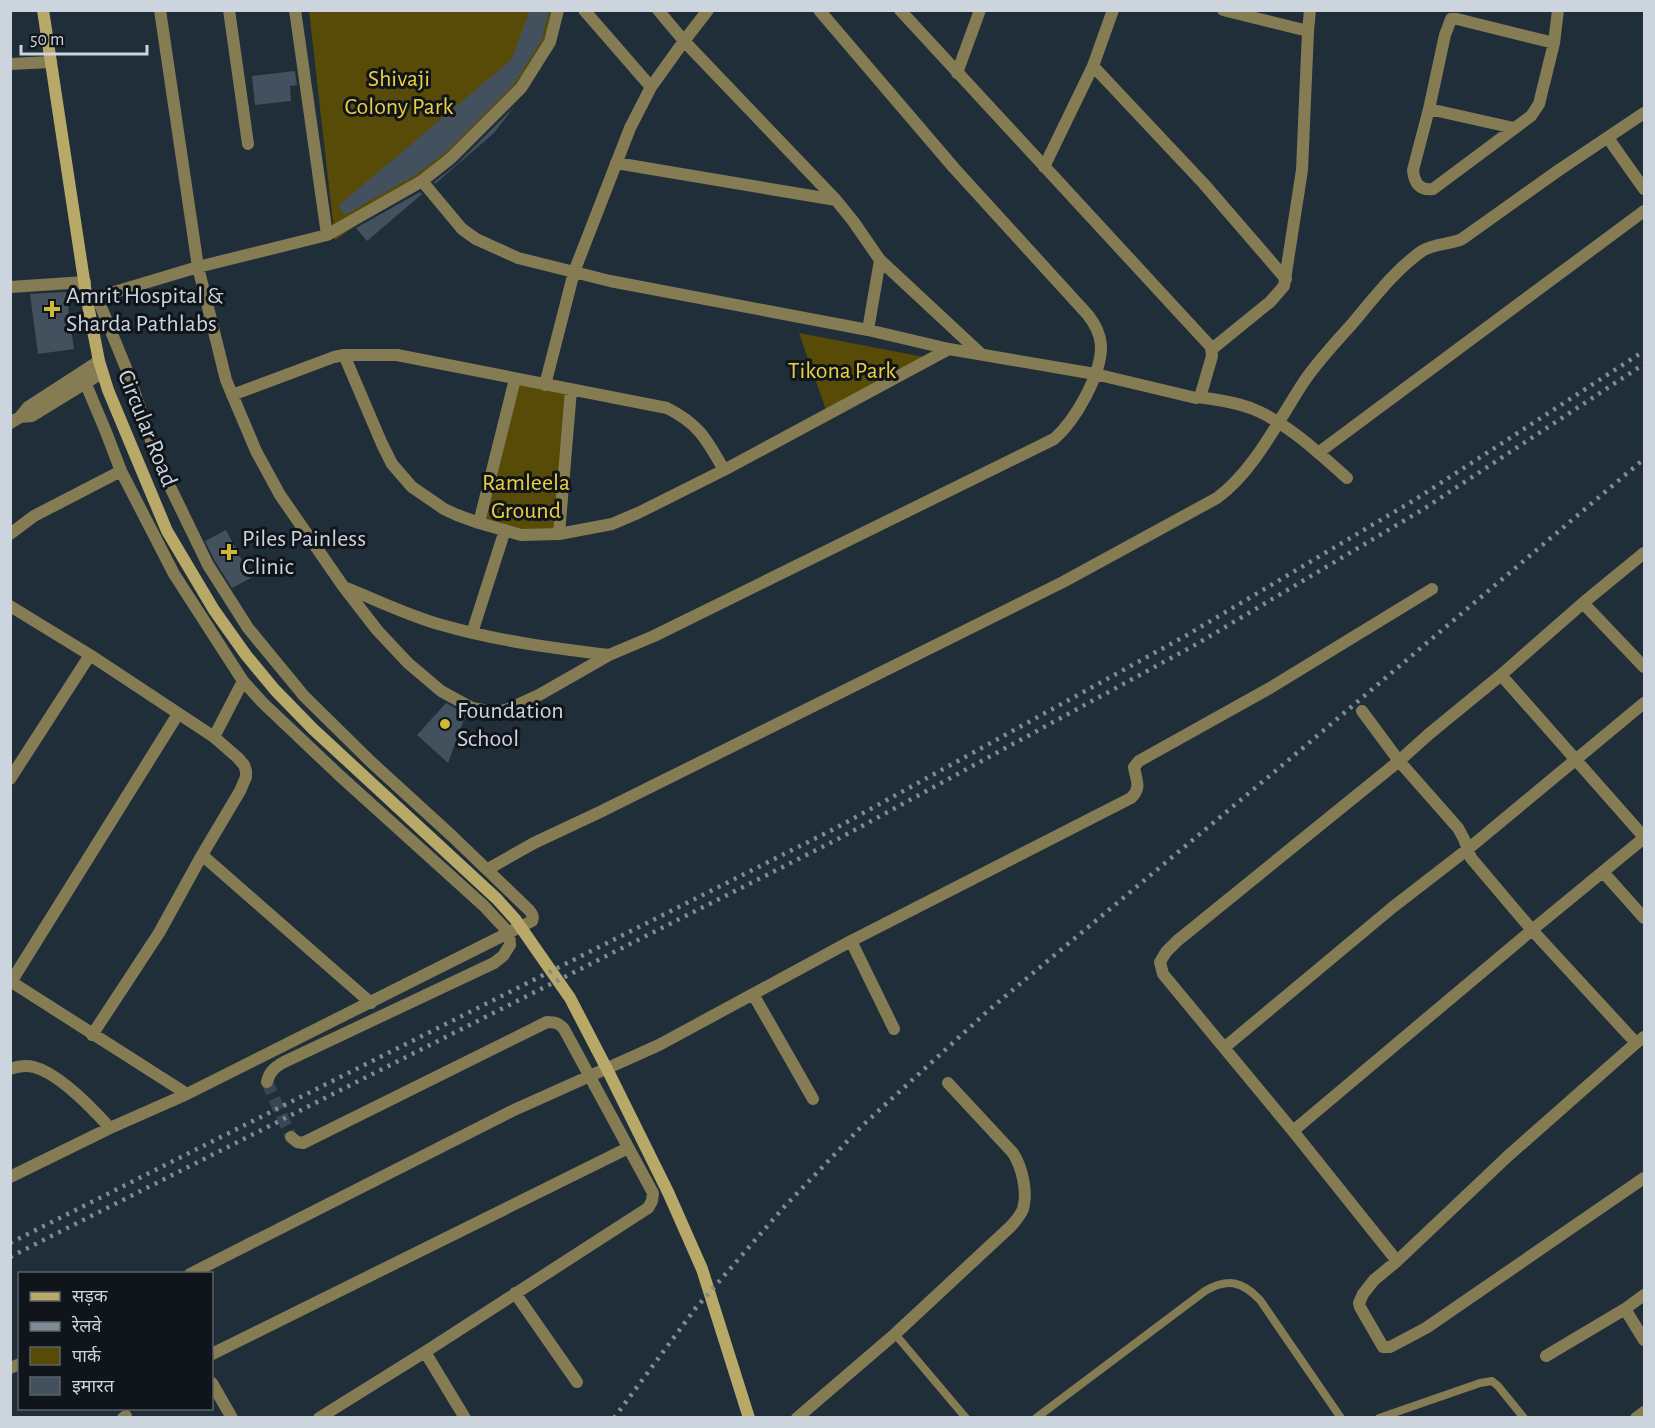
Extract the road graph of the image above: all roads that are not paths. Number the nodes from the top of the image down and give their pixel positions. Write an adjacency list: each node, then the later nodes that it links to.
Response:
1 (43, 10): 19 (main road, Circular Road)
2 (160, 10): 37 (street)
3 (229, 10): 28 (street)
4 (295, 10): 35 (street)
5 (558, 10): 31 (street)
6 (584, 10): 23 (street)
7 (658, 10): 17 (street)
8 (708, 10): 17 (street)
9 (819, 10): 49 (street)
10 (900, 10): 22 (street)
11 (980, 10): 22 (street)
12 (1113, 10): 21 (street)
13 (1223, 10): 16 (street)
14 (1310, 10): 16 (street)
15 (1558, 10): 18 (street)
16 (1308, 31): 39 (street)
17 (684, 41): 23 (street); 33 (street)
18 (1554, 43): 24 (street); 26 (street)
19 (51, 62): 20 (street); 40 (main road, Circular Road)
20 (10, 64)
21 (1093, 66): 30 (street); 39 (street)
22 (957, 73): 30 (street)
23 (651, 87): 29 (street)
24 (1429, 109): 26 (street); 26 (street)
25 (1644, 113): 27 (street)
26 (1514, 128)
27 (1608, 138): 32 (street); 57 (street)
28 (248, 144)
29 (616, 163): 33 (street); 38 (street)
30 (1044, 167): 45 (street)
31 (422, 181): 35 (street); 38 (street)
32 (1644, 189)
33 (836, 200): 36 (street)
34 (1644, 211): 58 (street)
35 (327, 235): 37 (street)
36 (880, 260): 43 (street); 46 (street)
37 (198, 267): 42 (street); 54 (street)
38 (574, 272): 43 (street); 52 (street)
39 (1286, 279): 45 (street)
40 (85, 282): 41 (street); 42 (main road, Circular Road)
41 (10, 287)
42 (92, 298): 48 (main road, Circular Road); 87 (street)
43 (868, 330): 44 (street)
44 (949, 349): 46 (street); 59 (street)
45 (1212, 349): 55 (street)
46 (981, 354): 49 (street)
47 (344, 355): 50 (street); 54 (street); 62 (street)
48 (101, 367): 51 (street); 56 (street); 129 (main road, Circular Road)
49 (1095, 374): 55 (street); 73 (street)
50 (516, 379): 52 (street); 62 (street)
51 (85, 382): 56 (street); 60 (street)
52 (545, 385): 53 (street)
53 (571, 390): 59 (street); 65 (street)
54 (232, 395): 67 (street)
55 (1199, 398): 57 (street)
56 (15, 419)
57 (1279, 423): 58 (street); 87 (street)
58 (1318, 453): 61 (street)
59 (724, 470): 65 (street)
60 (121, 471): 64 (street); 76 (street)
61 (1347, 478)
62 (480, 523): 63 (street)
63 (505, 530): 65 (street); 71 (street)
64 (10, 534)
65 (559, 534)
66 (1644, 554): 69 (street)
67 (343, 586): 71 (street); 73 (street)
68 (1432, 589): 92 (street)
69 (1583, 603): 74 (street); 75 (street)
70 (10, 606): 72 (street)
71 (472, 633): 73 (street)
72 (90, 655): 79 (street); 83 (street)
73 (609, 655)
74 (1644, 667)
75 (1501, 675): 81 (street); 82 (street)
76 (243, 681): 80 (street); 91 (street)
77 (1644, 703): 81 (street)
78 (1362, 711): 82 (street)
79 (178, 714): 80 (street); 93 (street)
80 (214, 737): 86 (street)
81 (1576, 760): 84 (street); 85 (street)
82 (1399, 761): 85 (street); 99 (street)
83 (10, 779)
84 (1644, 838): 88 (street)
85 (1468, 849): 90 (street); 99 (street)
86 (202, 855): 95 (street); 97 (street)
87 (488, 869): 91 (street)
88 (1603, 872): 89 (street); 90 (street)
89 (1644, 918)
90 (1532, 930): 98 (street); 107 (street)
91 (508, 933): 95 (street); 102 (street)
92 (851, 941): 94 (street); 96 (street)
93 (11, 981): 97 (street)
94 (753, 994): 101 (street); 105 (street)
95 (371, 1003): 104 (street)
96 (894, 1029)
97 (92, 1035): 104 (street)
98 (1640, 1040): 112 (street)
99 (1225, 1047): 107 (street)
100 (10, 1069): 106 (street)
101 (590, 1077): 108 (street); 109 (street); 113 (street)
102 (267, 1082)
103 (948, 1083): 117 (street)
104 (187, 1094): 106 (street)
105 (813, 1099)
106 (110, 1128): 110 (street)
107 (1293, 1131): 112 (street)
108 (291, 1137)
109 (628, 1148): 114 (street); 120 (street)
110 (10, 1177)
111 (1644, 1178): 112 (street)
112 (1397, 1261)
113 (194, 1272)
114 (515, 1293): 119 (street); 122 (street)
115 (1644, 1295): 116 (street)
116 (1625, 1309): 118 (street); 121 (street)
117 (895, 1334): 130 (street); 131 (lane)
118 (1644, 1341)
119 (424, 1352): 125 (street); 128 (street)
120 (213, 1353)
121 (1546, 1356)
122 (577, 1383)
123 (213, 1385): 126 (street)
124 (1644, 1412): 136 (street)
125 (336, 1413): 127 (street)
126 (232, 1418)
127 (319, 1418)
128 (465, 1418)
129 (749, 1418)
130 (797, 1418)
131 (966, 1418)
132 (1036, 1418): 133 (lane)
133 (1341, 1418)
134 (1379, 1418): 135 (lane)
135 (1524, 1418)
136 (1636, 1418)

